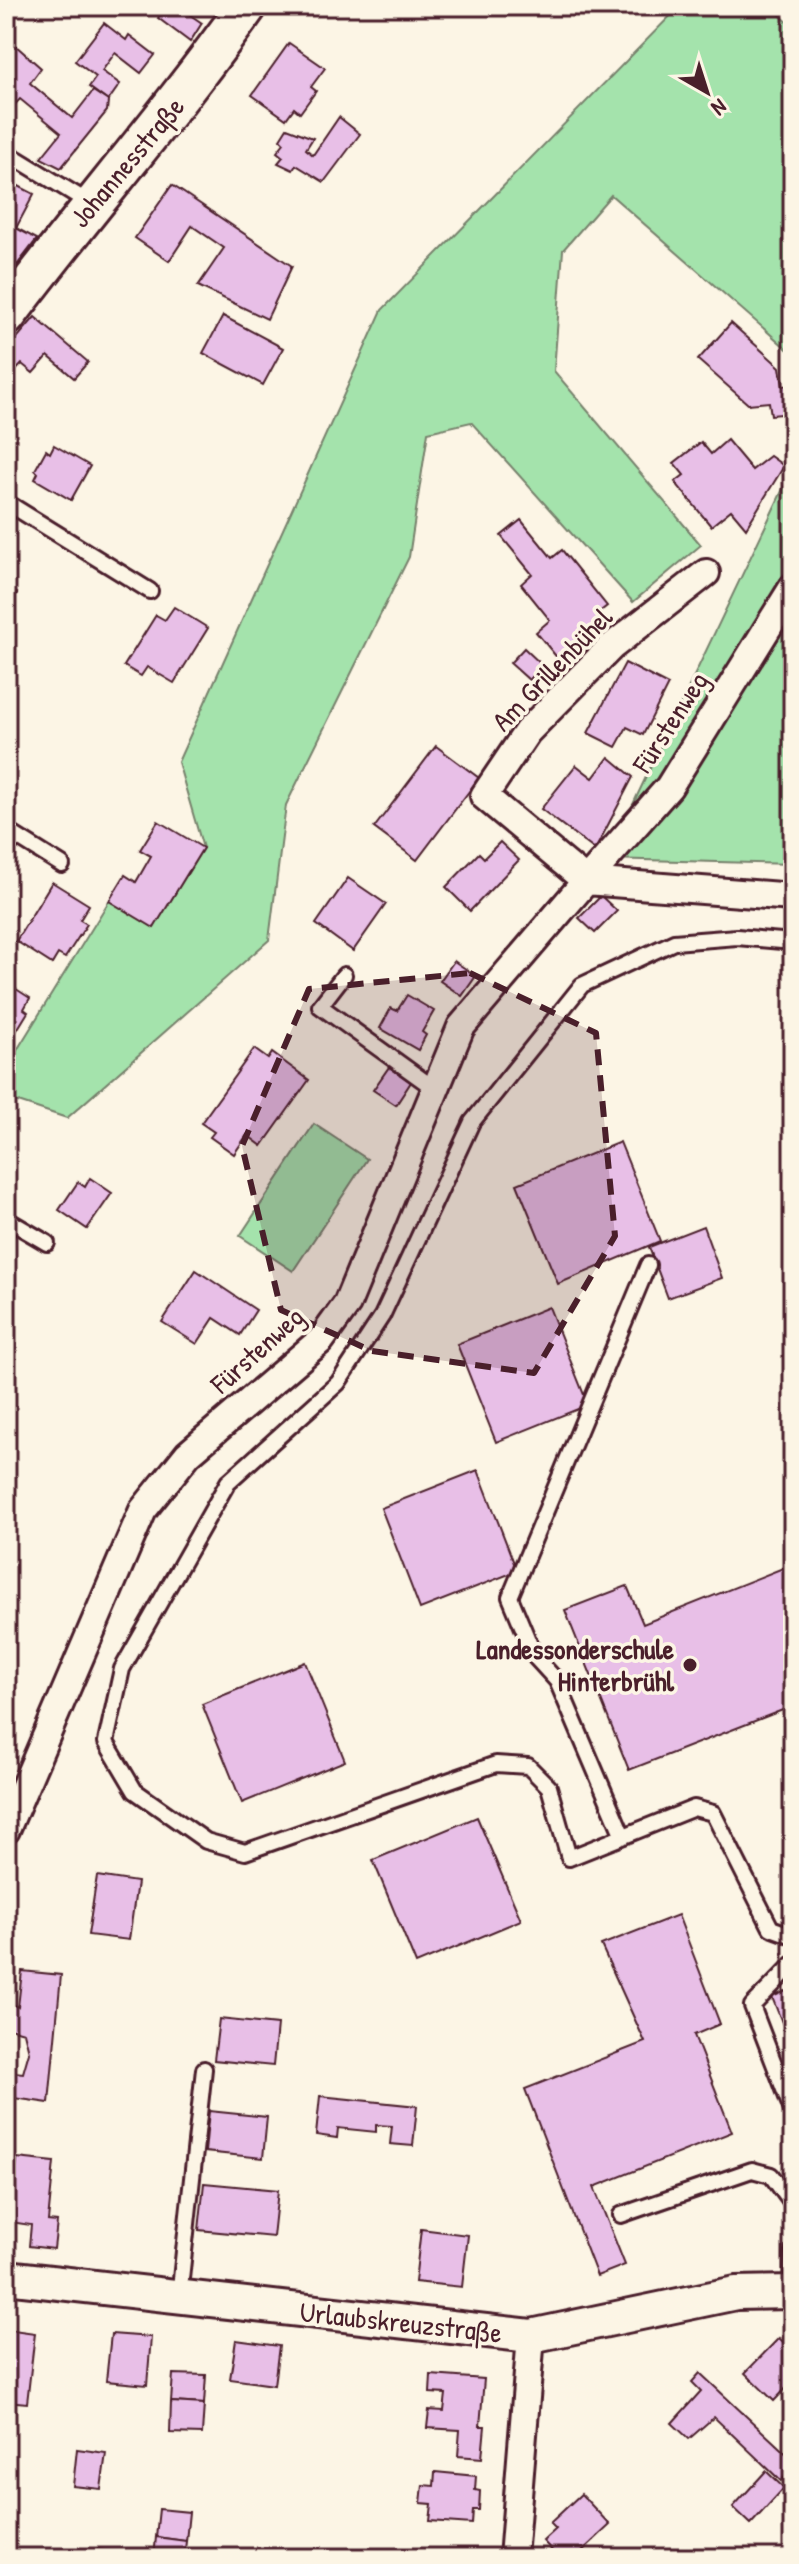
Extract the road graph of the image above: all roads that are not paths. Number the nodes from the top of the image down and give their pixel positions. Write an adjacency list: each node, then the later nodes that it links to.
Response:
1 (247, 6): 3 (main road, Johannesstraße)
2 (6, 152): 3 (lane)
3 (91, 204): 4 (main road, Johannesstraße)
4 (6, 316)
5 (6, 502): 8 (lane)
6 (706, 573): 11 (street, Am Grillenbühel)
7 (793, 587): 11 (street, Fürstenweg)
8 (150, 591)
9 (6, 830): 10 (lane)
10 (62, 865)
11 (586, 881): 12 (street); 15 (street, Fürstenweg)
12 (793, 897)
13 (793, 942): 20 (lane)
14 (344, 975): 15 (lane)
15 (435, 1089): 19 (street, Fürstenweg)
16 (6, 1219): 17 (lane)
17 (47, 1243)
18 (648, 1265): 20 (lane)
19 (6, 1830)
20 (623, 1836): 21 (lane)
21 (793, 1936)
22 (793, 1964): 24 (lane)
23 (204, 2069): 30 (lane)
24 (793, 2113)
25 (793, 2205): 26 (lane)
26 (621, 2215)
27 (793, 2251): 29 (lane)
28 (6, 2277): 30 (street, Urlaubskreuzstraße)
29 (792, 2292): 31 (street, Urlaubskreuzstraße)
30 (179, 2297): 31 (street, Urlaubskreuzstraße)
31 (531, 2336): 32 (street)
32 (513, 2558)

